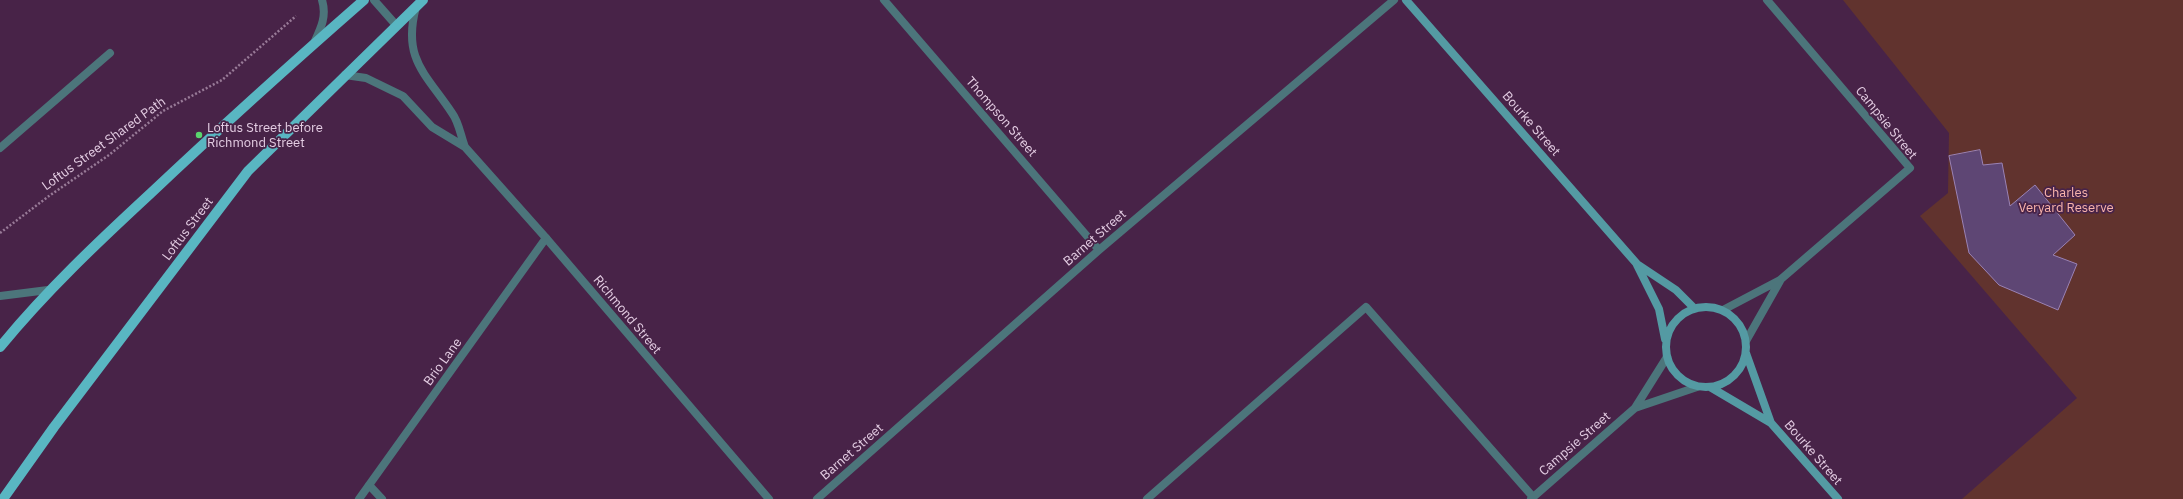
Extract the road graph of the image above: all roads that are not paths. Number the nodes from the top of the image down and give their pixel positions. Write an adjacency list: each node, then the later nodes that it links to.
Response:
1 (322, 0): 10 (street)
2 (364, 0): 10 (main road)
3 (374, 0): 9 (street)
4 (884, 0): 16 (street, Thompson Street)
5 (1394, 0): 16 (street, Barnet Street)
6 (1406, 0): 17 (street, Bourke Street)
7 (1767, 0): 18 (street, Campsie Street)
8 (420, 3): 9 (main road, Loftus Street); 14 (street, Richmond Street)
9 (396, 25): 12 (main road, Loftus Street)
10 (312, 45): 19 (main road)
11 (110, 52): 13 (street)
12 (345, 75): 14 (street, Richmond Street); 34 (main road, Loftus Street)
13 (0, 148)
14 (465, 148): 15 (street, Richmond Street)
15 (546, 238): 32 (street, Brio Lane); 37 (street, Richmond Street)
16 (1099, 250): 38 (street, Barnet Street)
17 (1637, 264): 21 (street, Bourke Street); 23 (street, Bourke Street)
18 (1780, 280): 22 (street, Campsie Street); 24 (street, Campsie Street)
19 (48, 290): 20 (street); 25 (main road)
20 (0, 296)
21 (1694, 308): 22 (street); 23 (street)
22 (1723, 310): 24 (street)
23 (1666, 341): 27 (street)
24 (1746, 341): 26 (street)
25 (0, 347)
26 (1746, 353): 29 (street); 31 (street, Bourke Street)
27 (1666, 357): 28 (street); 30 (street, Campsie Street)
28 (1697, 387): 29 (street); 30 (street, Campsie Street)
29 (1710, 387): 31 (street, Bourke Street)
30 (1635, 408): 33 (street, Campsie Street)
31 (1771, 423): 40 (street, Bourke Street)
32 (369, 485): 35 (street, Brio Lane); 36 (street)
33 (1532, 498): 39 (street)
34 (4, 499)
35 (360, 499)
36 (382, 499)
37 (769, 499)
38 (817, 499)
39 (1147, 499)
40 (1838, 499)

